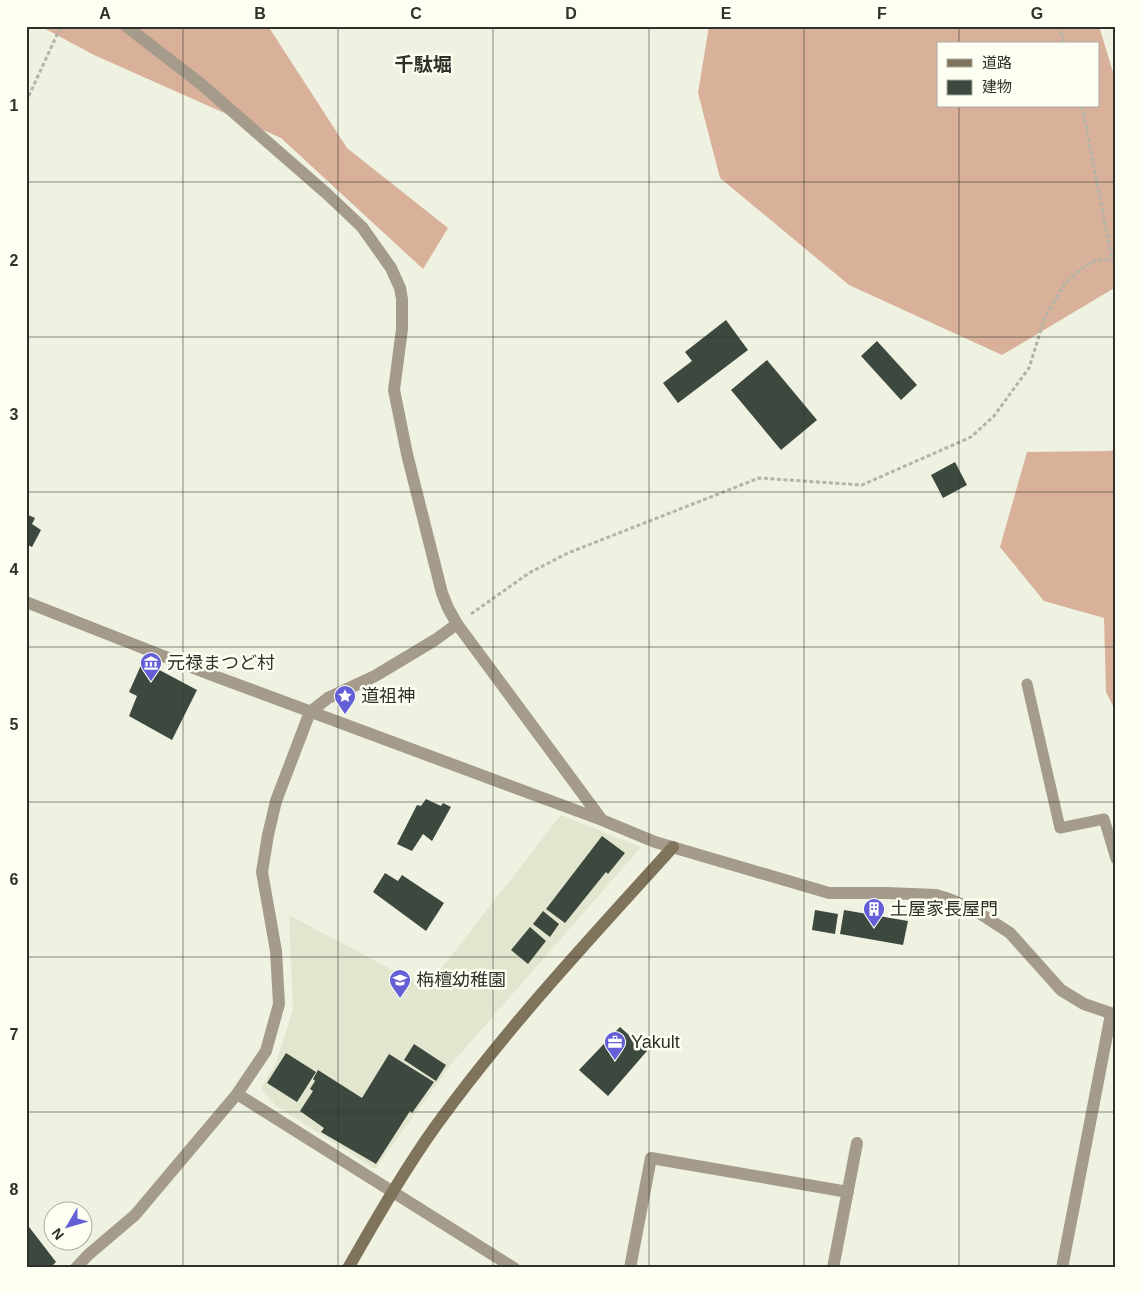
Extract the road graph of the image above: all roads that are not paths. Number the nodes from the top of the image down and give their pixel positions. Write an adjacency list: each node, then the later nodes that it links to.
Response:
1 (126, 26): 3 (street)
2 (26, 602): 5 (street)
3 (458, 624): 5 (street); 6 (street)
4 (1027, 684): 8 (lane)
5 (310, 712): 6 (street); 10 (street)
6 (602, 820): 7 (street)
7 (673, 847): 9 (street); 12 (street)
8 (1116, 859)
9 (1113, 1015): 19 (street)
10 (237, 1094): 12 (street); 14 (street)
11 (857, 1143): 13 (street)
12 (392, 1192): 15 (street); 16 (street)
13 (848, 1192): 17 (street); 18 (street)
14 (76, 1268)
15 (348, 1268)
16 (514, 1268)
17 (630, 1268)
18 (833, 1268)
19 (1062, 1268)

